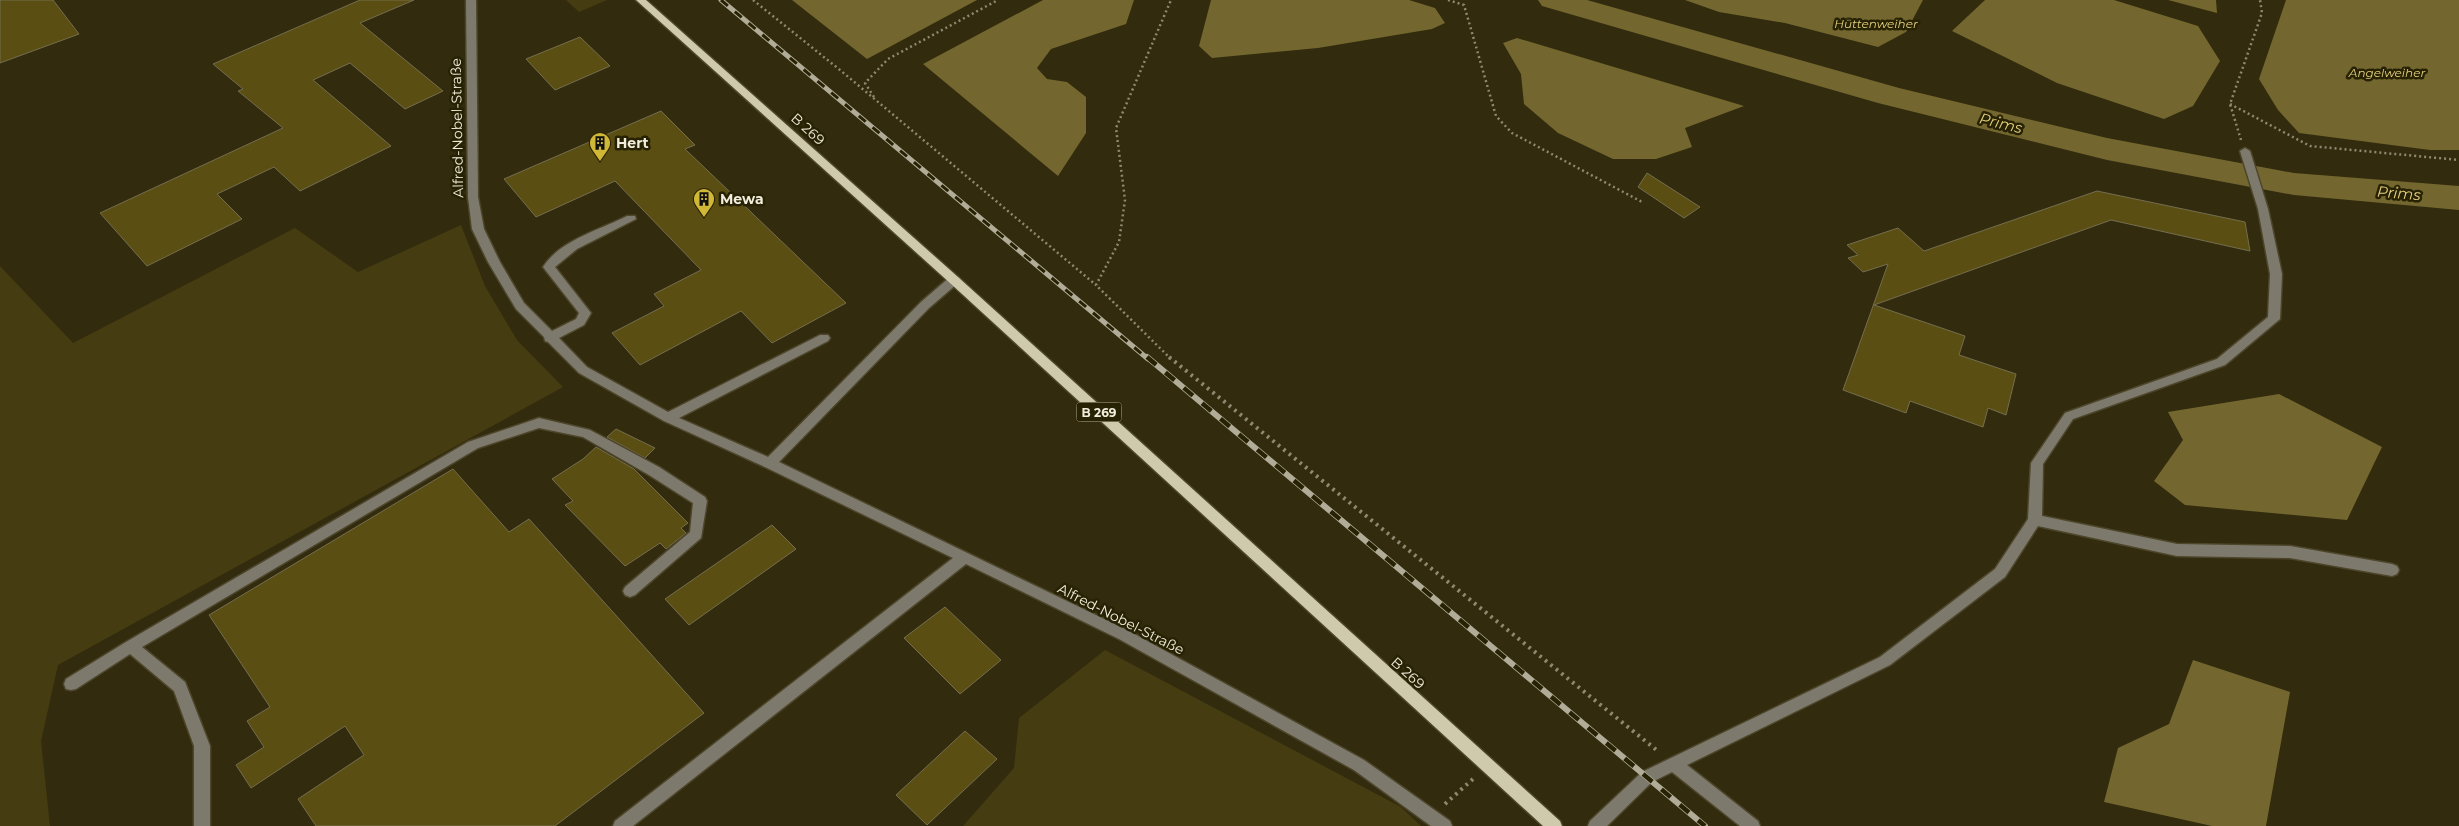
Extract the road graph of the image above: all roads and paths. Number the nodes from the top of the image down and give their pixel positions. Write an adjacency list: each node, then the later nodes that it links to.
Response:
1 (471, 0): 16 (street, Alfred-Nobel-Straße)
2 (641, 0): 14 (main road, B 269 / B 269)
3 (753, 0): 8 (path)
4 (998, 0): 8 (path)
5 (1171, 0): 15 (path)
6 (1448, 0): 12 (path)
7 (2260, 0): 9 (path)
8 (875, 100): 15 (path)
9 (2230, 104): 10 (path); 11 (path)
10 (2245, 151): 20 (street)
11 (2459, 160)
12 (1644, 203)
13 (631, 219): 16 (street)
14 (954, 280): 19 (street); 27 (main road, B 269 / B 269)
15 (1096, 285): 26 (path)
16 (549, 338): 18 (street, Alfred-Nobel-Straße)
17 (824, 338): 18 (street)
18 (668, 418): 19 (street, Alfred-Nobel-Straße)
19 (770, 463): 21 (street, Alfred-Nobel-Straße)
20 (2035, 520): 22 (street); 26 (street)
21 (964, 558): 28 (street, Alfred-Nobel-Straße); 30 (street)
22 (2392, 570)
23 (630, 592): 24 (street)
24 (131, 646): 25 (street); 29 (street)
25 (71, 684)
26 (1673, 764): 33 (street); 34 (street)
27 (1487, 765): 28 (path); 32 (main road, B 269 / B 269)
28 (1433, 816): 31 (street, Alfred-Nobel-Straße)
29 (202, 826)
30 (621, 826)
31 (1444, 826)
32 (1554, 826)
33 (1596, 826)
34 (1752, 826)

